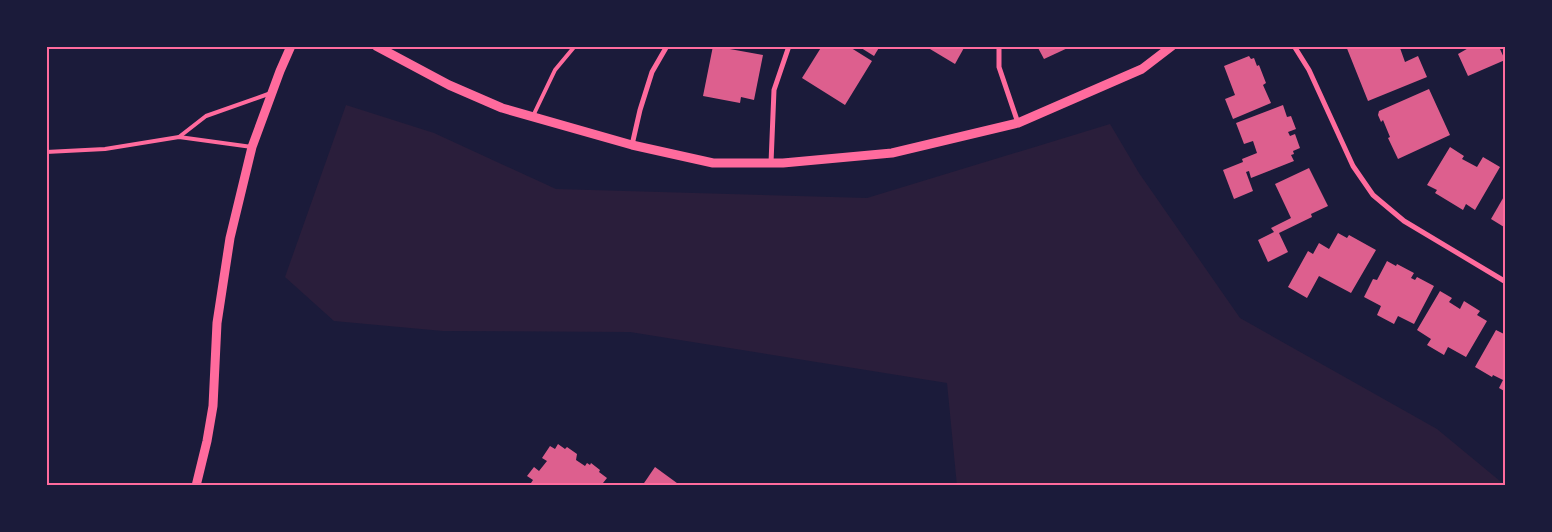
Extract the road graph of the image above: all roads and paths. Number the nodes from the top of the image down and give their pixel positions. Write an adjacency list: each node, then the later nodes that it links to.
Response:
1 (291, 46): 9 (street)
2 (376, 46): 10 (street)
3 (575, 46): 10 (lane)
4 (667, 46): 13 (street)
5 (789, 46): 16 (street)
6 (998, 46): 11 (street)
7 (1172, 46): 11 (street)
8 (1294, 46): 17 (street)
9 (272, 93): 12 (lane); 14 (street)
10 (532, 116): 13 (street)
11 (1018, 123): 16 (street)
12 (179, 137): 14 (lane); 15 (lane)
13 (632, 145): 16 (street)
14 (252, 147): 18 (street)
15 (46, 152)
16 (771, 163)
17 (1506, 282)
18 (196, 486)

